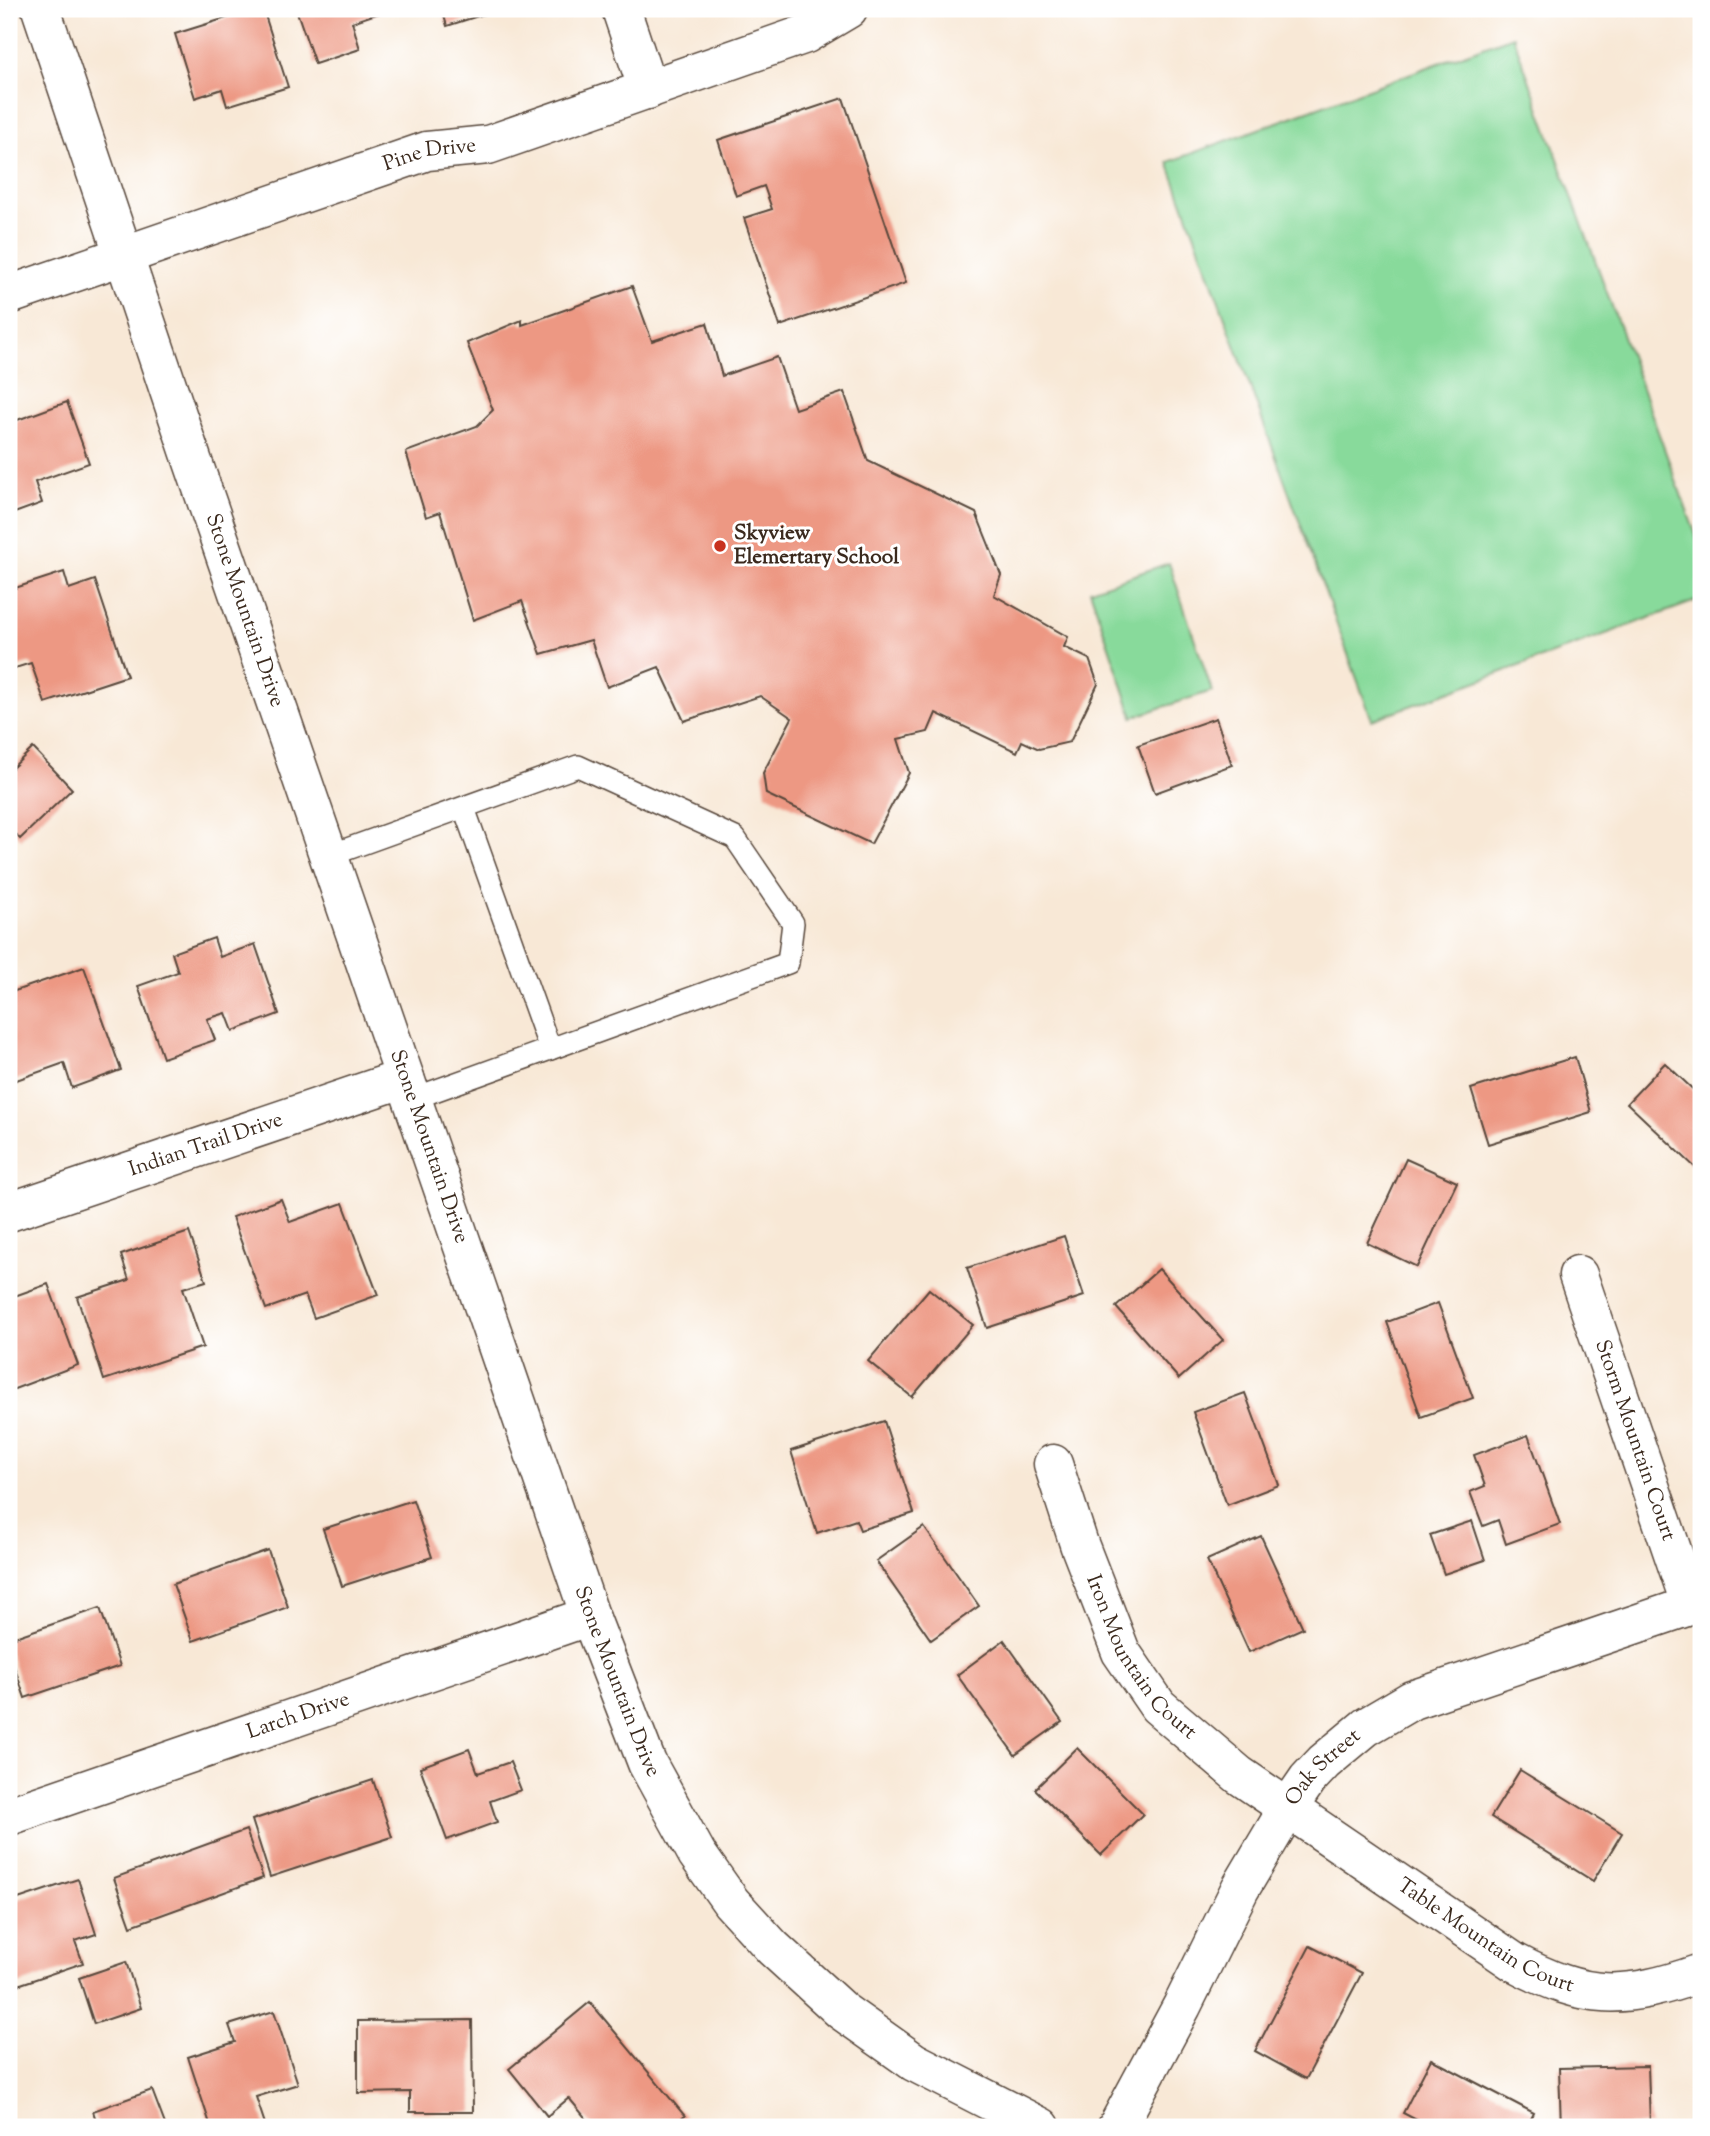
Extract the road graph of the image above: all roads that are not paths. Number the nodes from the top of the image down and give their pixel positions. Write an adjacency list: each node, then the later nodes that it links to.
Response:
1 (41, 9): 5 (street, Stone Mountain Drive)
2 (621, 9): 4 (street)
3 (848, 9): 4 (street, Pine Drive)
4 (648, 90): 5 (street, Pine Drive)
5 (124, 256): 6 (street, Pine Drive); 8 (street, Stone Mountain Drive)
6 (9, 295)
7 (464, 808): 8 (lane); 9 (lane); 9 (lane)
8 (328, 856): 10 (street, Stone Mountain Drive)
9 (550, 1049): 10 (lane)
10 (408, 1088): 11 (street, Indian Trail Drive); 15 (street, Stone Mountain Drive)
11 (9, 1212)
12 (1577, 1275): 14 (street, Storm Mountain Court)
13 (1053, 1464): 16 (street, Iron Mountain Court)
14 (1696, 1604): 16 (street, Oak Street)
15 (590, 1616): 17 (street, Larch Drive); 19 (street, Stone Mountain Drive)
16 (1288, 1808): 18 (street, Table Mountain Court); 20 (street, Oak Street)
17 (9, 1816)
18 (1701, 1973)
19 (1041, 2127)
20 (1117, 2127)

